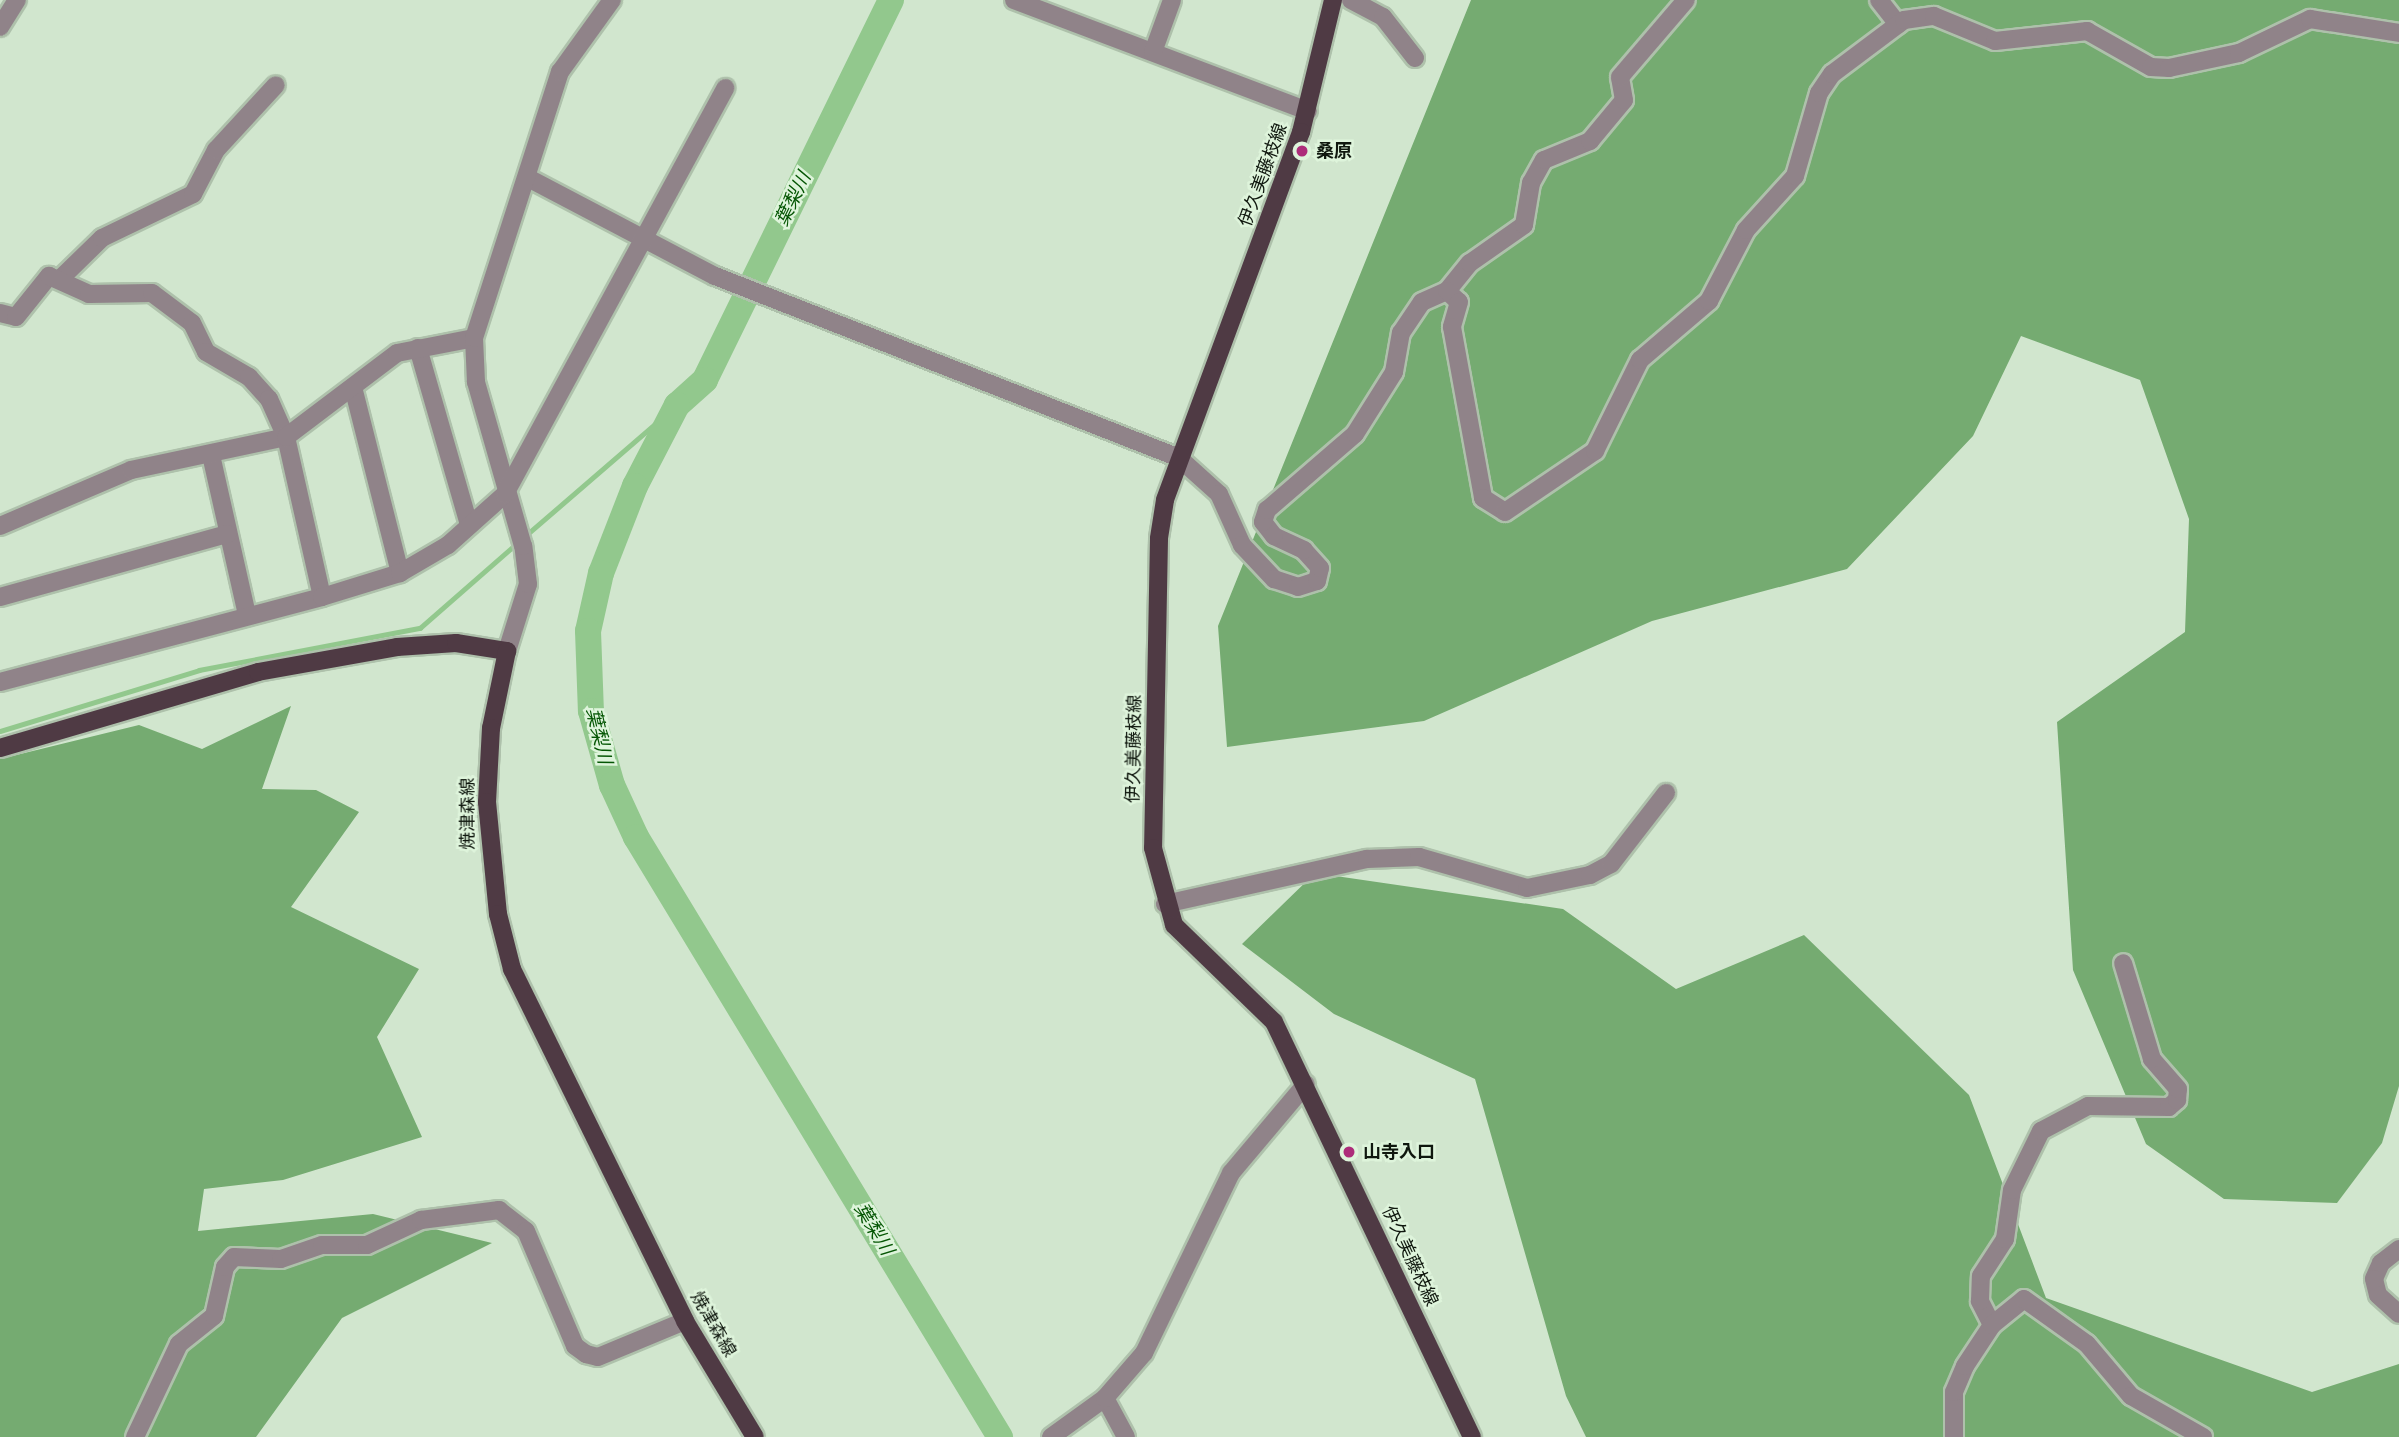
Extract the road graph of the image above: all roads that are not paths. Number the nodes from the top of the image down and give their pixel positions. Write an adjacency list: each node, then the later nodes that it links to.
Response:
1 (17, 0): 10 (street)
2 (612, 0): 17 (street)
3 (1014, 0): 12 (street)
4 (1172, 0): 12 (street)
5 (1333, 0): 16 (main road, 伊久美藤枝線)
6 (1686, 0): 20 (street)
7 (1879, 0): 9 (street)
8 (1360, 1): 13 (street)
9 (1898, 24): 11 (street); 20 (street)
10 (0, 27)
11 (2399, 33)
12 (1153, 52): 16 (street)
13 (1415, 58)
14 (276, 85): 19 (street)
15 (725, 88): 18 (street)
16 (1308, 111): 27 (main road, 伊久美藤枝線)
17 (528, 178): 18 (street); 22 (street)
18 (646, 240): 27 (street); 28 (street)
19 (59, 280): 21 (street); 25 (street)
20 (1447, 291): 27 (street)
21 (0, 313)
22 (474, 338): 23 (street); 28 (street)
23 (418, 348): 24 (street); 29 (street)
24 (354, 391): 25 (street); 32 (street)
25 (286, 437): 26 (street); 34 (street)
26 (212, 455): 30 (street); 31 (street)
27 (1179, 458): 40 (main road, 伊久美藤枝線)
28 (505, 494): 29 (street); 36 (street)
29 (469, 525): 32 (street)
30 (0, 526)
31 (227, 534): 33 (street); 35 (street)
32 (400, 573): 34 (street)
33 (0, 597)
34 (322, 597): 35 (street)
35 (247, 615): 37 (street)
36 (507, 650): 38 (main road); 45 (main road, 焼津森線)
37 (0, 682)
38 (0, 748)
39 (1666, 793): 40 (street)
40 (1165, 904): 42 (main road, 伊久美藤枝線)
41 (2123, 962): 46 (street)
42 (1306, 1084): 47 (street); 52 (main road, 伊久美藤枝線)
43 (2399, 1249): 44 (street)
44 (2399, 1314)
45 (685, 1321): 48 (street); 49 (main road, 焼津森線)
46 (1992, 1325): 53 (street); 54 (street)
47 (1105, 1398): 50 (street); 51 (street)
48 (135, 1437)
49 (755, 1437)
50 (1051, 1437)
51 (1126, 1437)
52 (1472, 1437)
53 (1954, 1437)
54 (2203, 1437)

